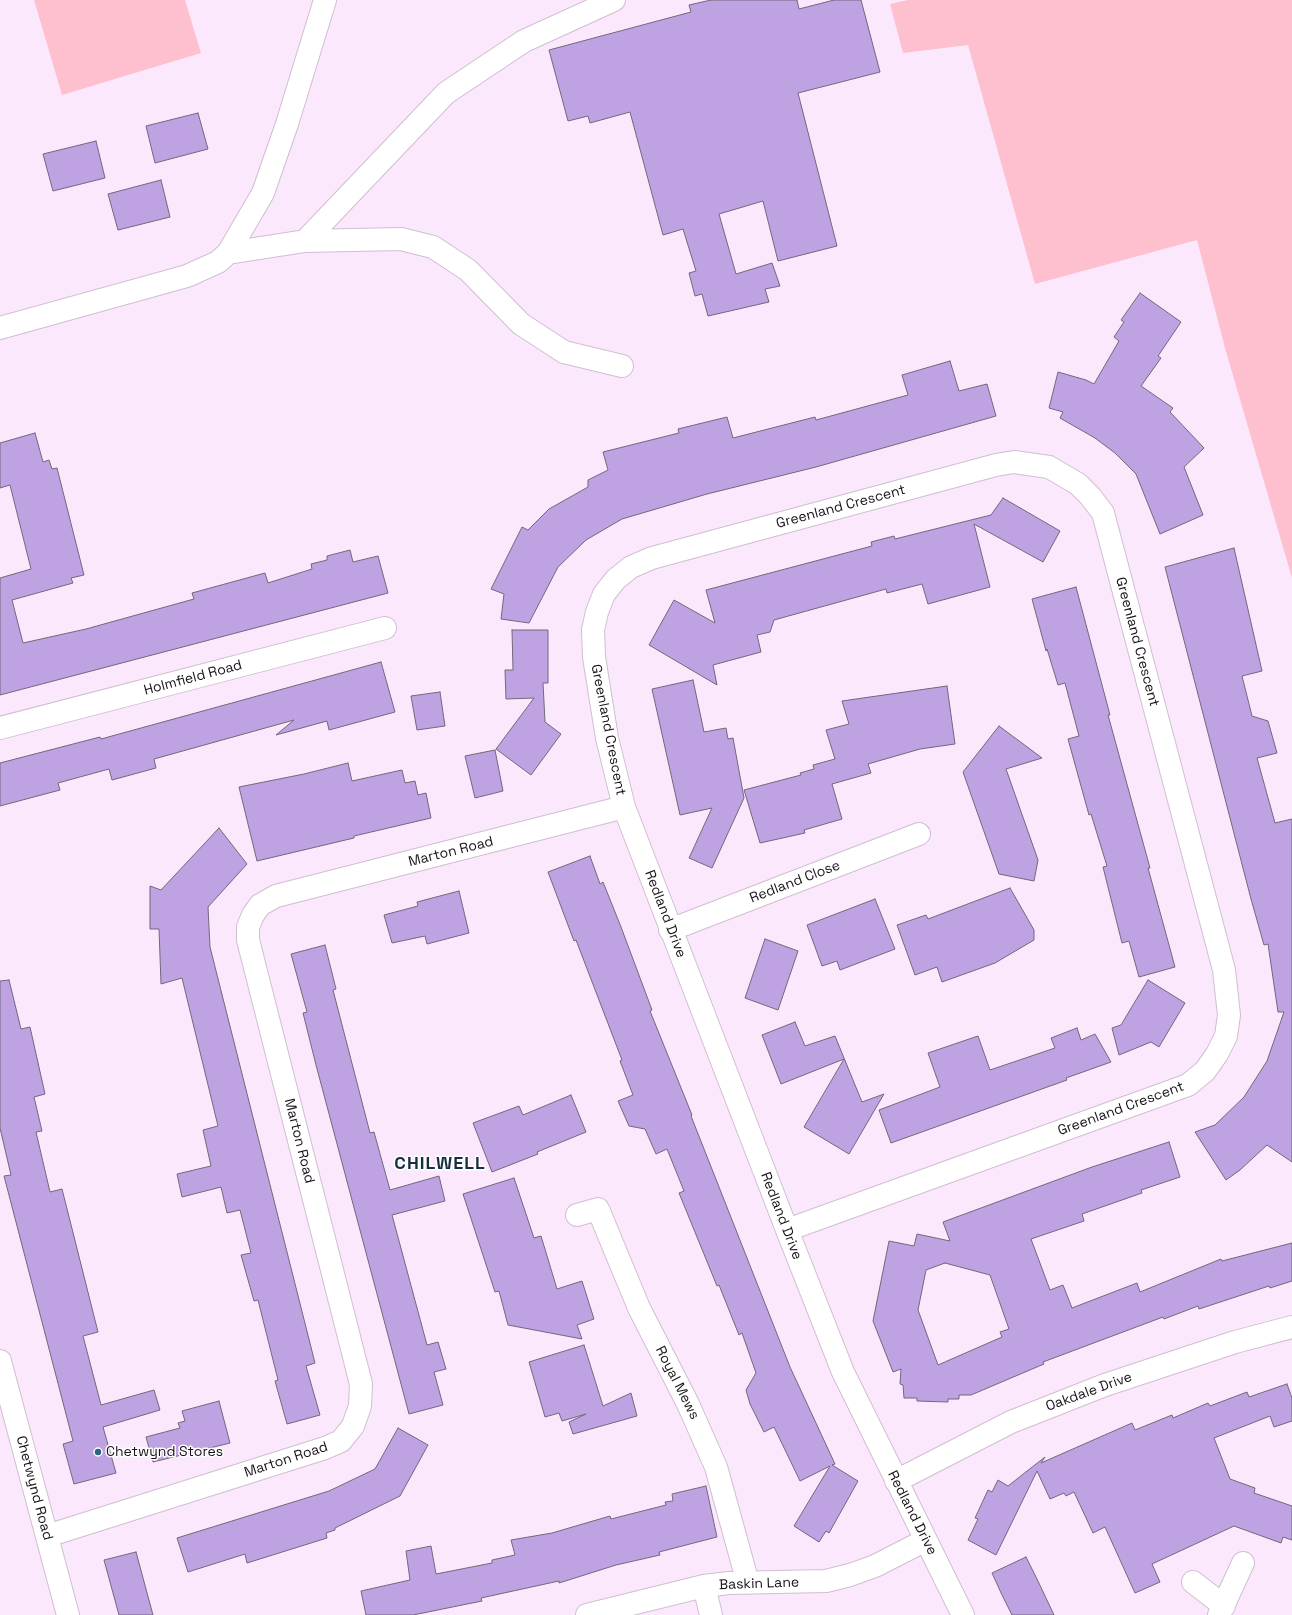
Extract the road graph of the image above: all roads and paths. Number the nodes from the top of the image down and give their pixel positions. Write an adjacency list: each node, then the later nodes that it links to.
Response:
1 (325, 0): 4 (street)
2 (614, 0): 3 (street)
3 (305, 241): 4 (street); 6 (street)
4 (228, 252): 5 (street)
5 (0, 328)
6 (622, 366)
7 (385, 628): 8 (street, Holmfield Road)
8 (0, 728)
9 (624, 808): 11 (street, Redland Drive); 13 (street, Greenland Crescent); 17 (street, Marton Road)
10 (919, 834): 11 (street, Redland Close)
11 (670, 930): 13 (street, Redland Drive)
12 (577, 1215): 21 (street, Royal Mews)
13 (787, 1230): 16 (street, Redland Drive)
14 (1292, 1327): 16 (street, Oakdale Drive)
15 (0, 1361): 17 (street, Chetwynd Road)
16 (896, 1482): 18 (street, Redland Drive)
17 (47, 1536): 24 (street, Chetwynd Road)
18 (926, 1540): 21 (street, Baskin Lane); 27 (street, Redland Drive)
19 (1243, 1563): 23 (street)
20 (1193, 1582): 23 (street)
21 (748, 1583): 22 (street, Baskin Lane)
22 (704, 1586): 25 (street, Baskin Lane); 26 (street)
23 (1222, 1611)
24 (68, 1615)
25 (588, 1615)
26 (711, 1615)
27 (963, 1615)

